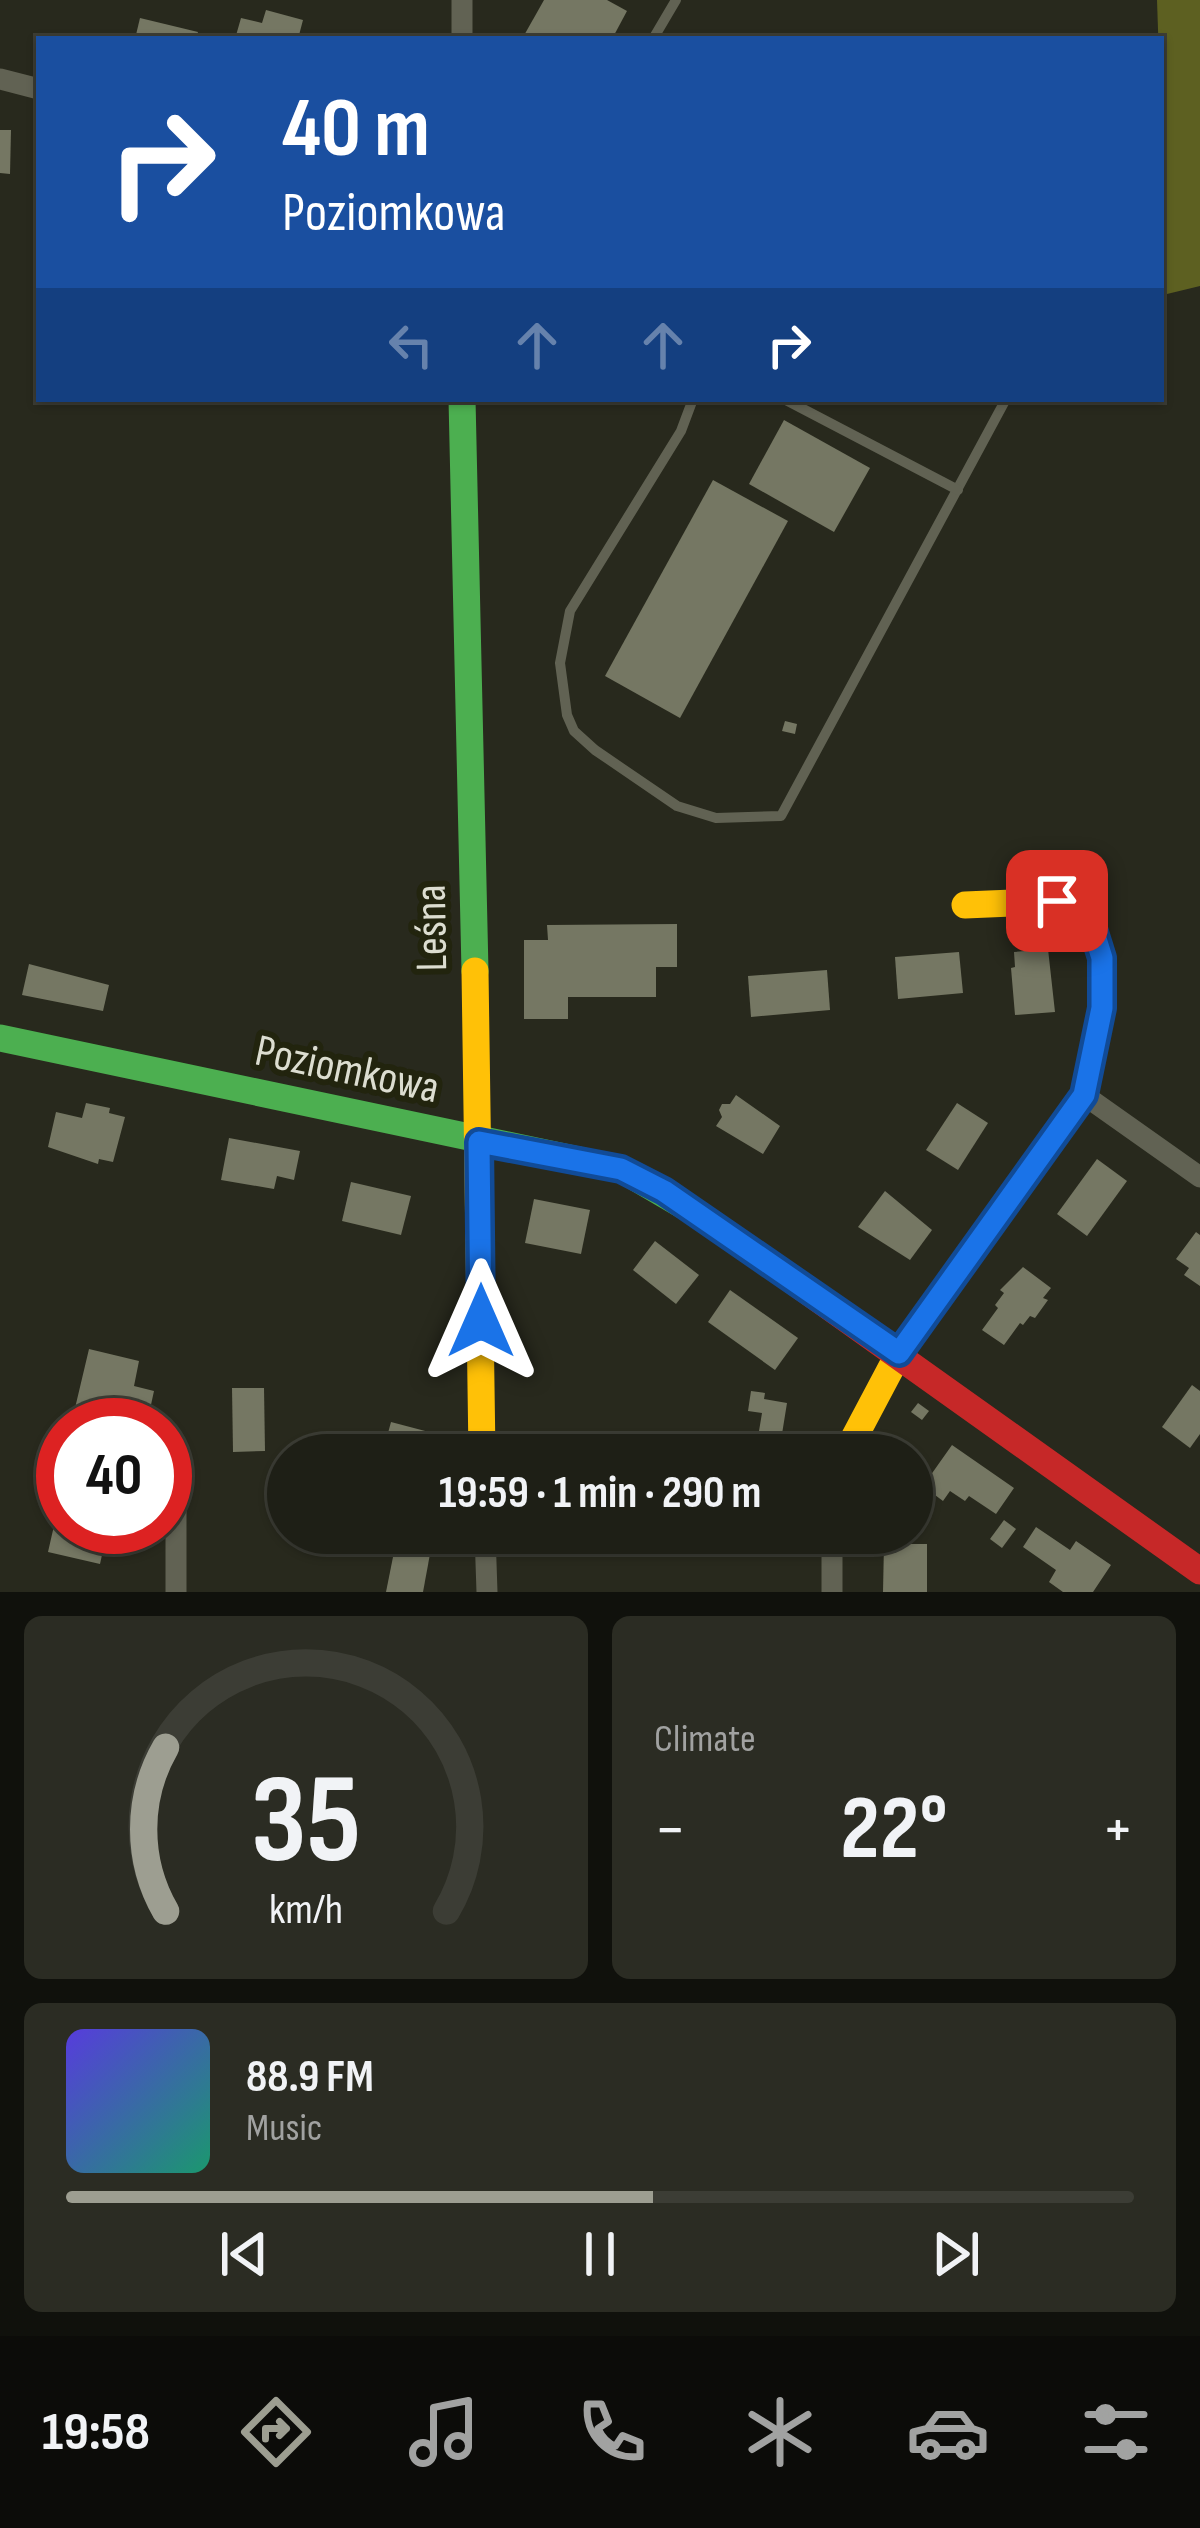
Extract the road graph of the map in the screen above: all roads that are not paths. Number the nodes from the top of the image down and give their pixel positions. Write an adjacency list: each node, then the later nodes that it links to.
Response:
1 (462, 0): 3 (street)
2 (676, 0): 4 (lane)
3 (462, 36)
4 (655, 36)
5 (0, 79): 6 (street)
6 (36, 88)
7 (462, 402): 15 (street, Leśna)
8 (692, 402): 11 (lane)
9 (790, 402): 11 (lane)
10 (1004, 402): 11 (lane)
11 (958, 490)
12 (965, 905): 14 (street)
13 (0, 1038): 15 (street, Poziomkowa)
14 (1084, 1095): 16 (street); 17 (street)
15 (479, 1142): 17 (street, Poziomkowa); 18 (street, Leśna)
16 (1200, 1177)
17 (899, 1353): 19 (street); 23 (street, Poziomkowa)
18 (482, 1434)
19 (856, 1434)
20 (176, 1554): 24 (street)
21 (485, 1554): 25 (street)
22 (832, 1554): 26 (street)
23 (1200, 1571)
24 (176, 1592)
25 (487, 1592)
26 (832, 1592)

